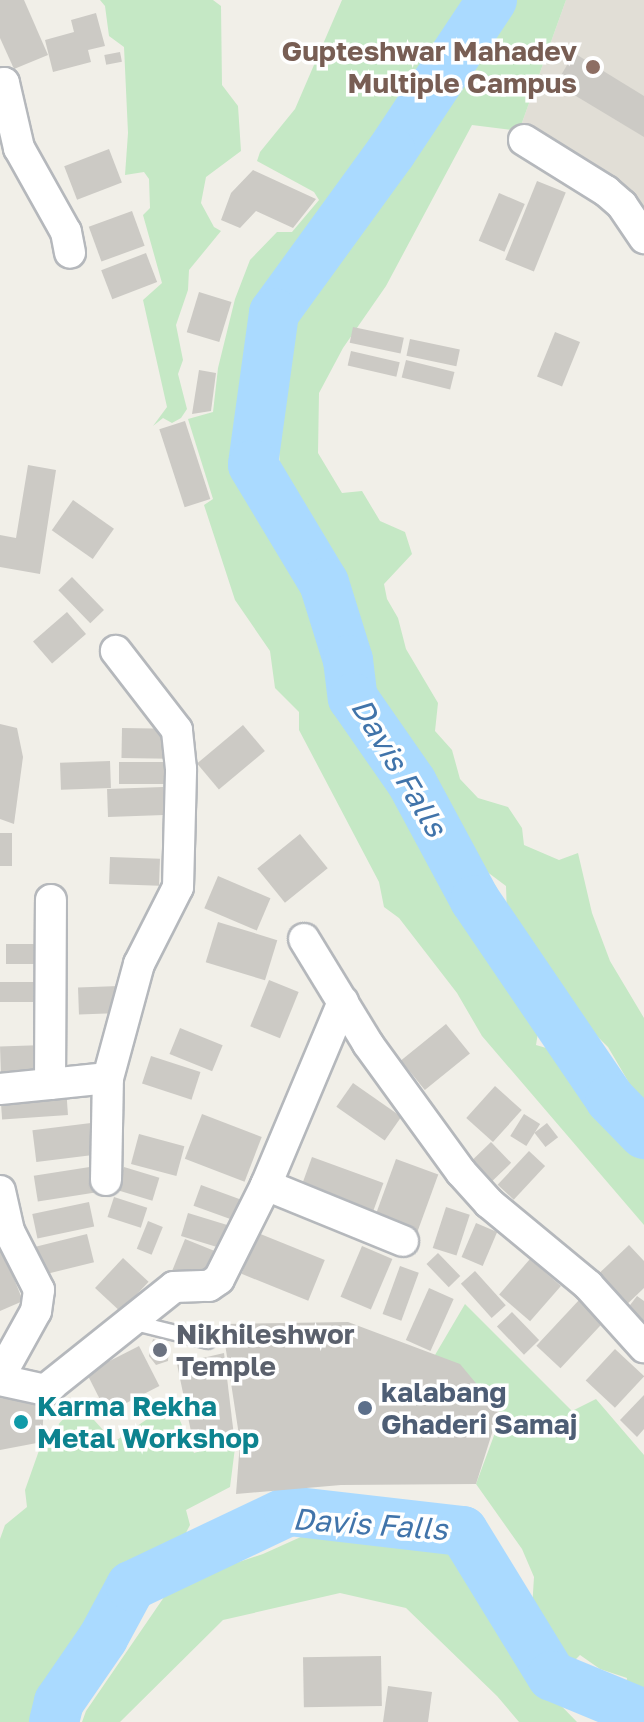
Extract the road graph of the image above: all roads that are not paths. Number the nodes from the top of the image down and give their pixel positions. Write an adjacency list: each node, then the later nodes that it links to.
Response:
1 (0, 84): 4 (street)
2 (524, 140): 3 (street)
3 (644, 238)
4 (70, 253)
5 (116, 651): 9 (street)
6 (51, 900): 10 (street)
7 (304, 939): 8 (street)
8 (343, 1002): 13 (street); 18 (street)
9 (108, 1078): 10 (street); 12 (street)
10 (50, 1084): 11 (street)
11 (0, 1089)
12 (106, 1180)
13 (266, 1185): 15 (street); 16 (street)
14 (0, 1191): 19 (street)
15 (403, 1241)
16 (130, 1321): 17 (lane); 19 (street)
17 (208, 1341)
18 (644, 1347)
19 (0, 1378)

